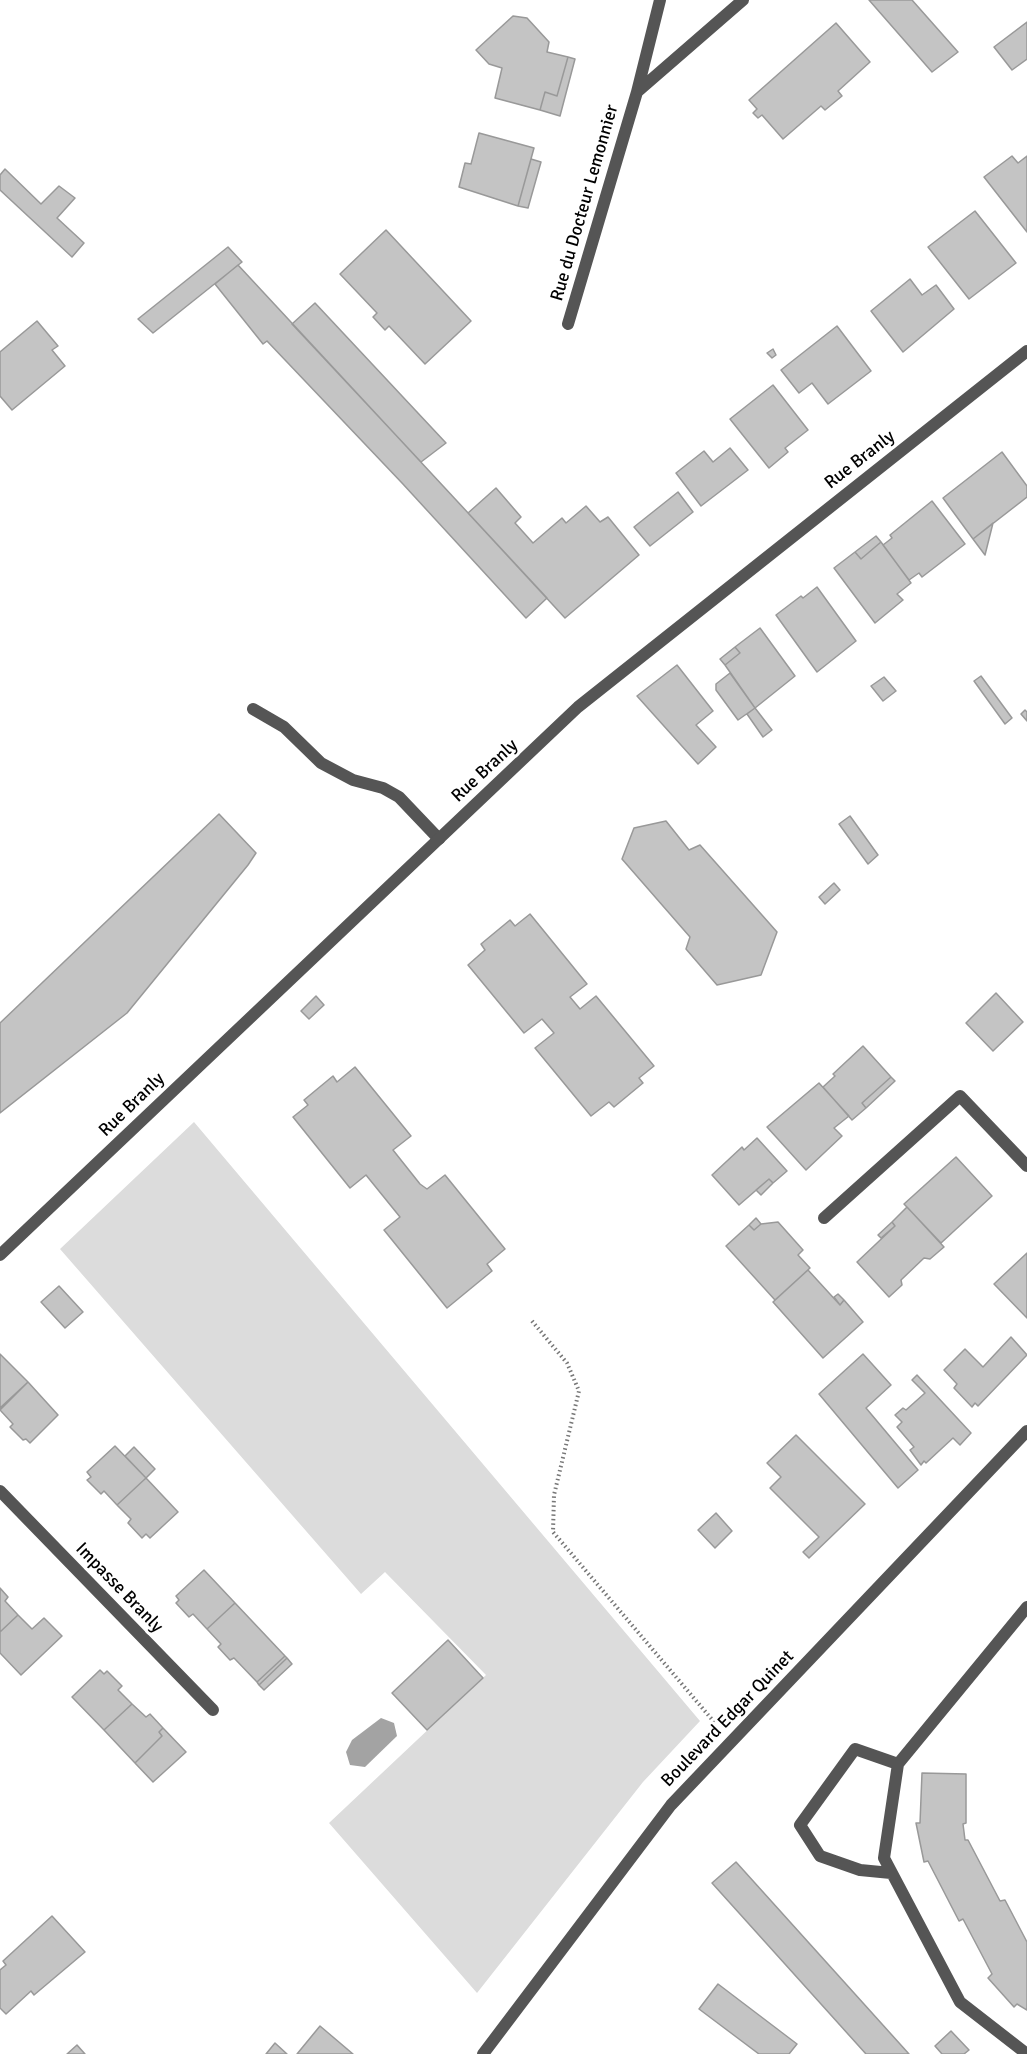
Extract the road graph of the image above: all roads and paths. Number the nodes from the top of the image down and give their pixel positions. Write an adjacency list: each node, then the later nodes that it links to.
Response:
1 (660, 0): 3 (street, Rue du Docteur Lemonnier)
2 (743, 0): 3 (street, Rue du Docteur Lemonnier)
3 (637, 92): 4 (street, Rue du Docteur Lemonnier)
4 (568, 324)
5 (1027, 351): 7 (street, Rue Branly)
6 (253, 709): 7 (street)
7 (439, 839): 10 (street, Rue Branly)
8 (1027, 1166): 9 (street)
9 (824, 1218)
10 (0, 1255)
11 (532, 1322): 16 (path)
12 (1027, 1431): 16 (street, Boulevard Edgar Quinet)
13 (0, 1491): 15 (street, Impasse Branly)
14 (1027, 1608): 17 (street)
15 (213, 1710)
16 (731, 1742): 19 (street, Boulevard Edgar Quinet)
17 (898, 1764): 18 (street); 18 (street)
18 (891, 1873): 20 (street)
19 (483, 2054)
20 (1027, 2054)

